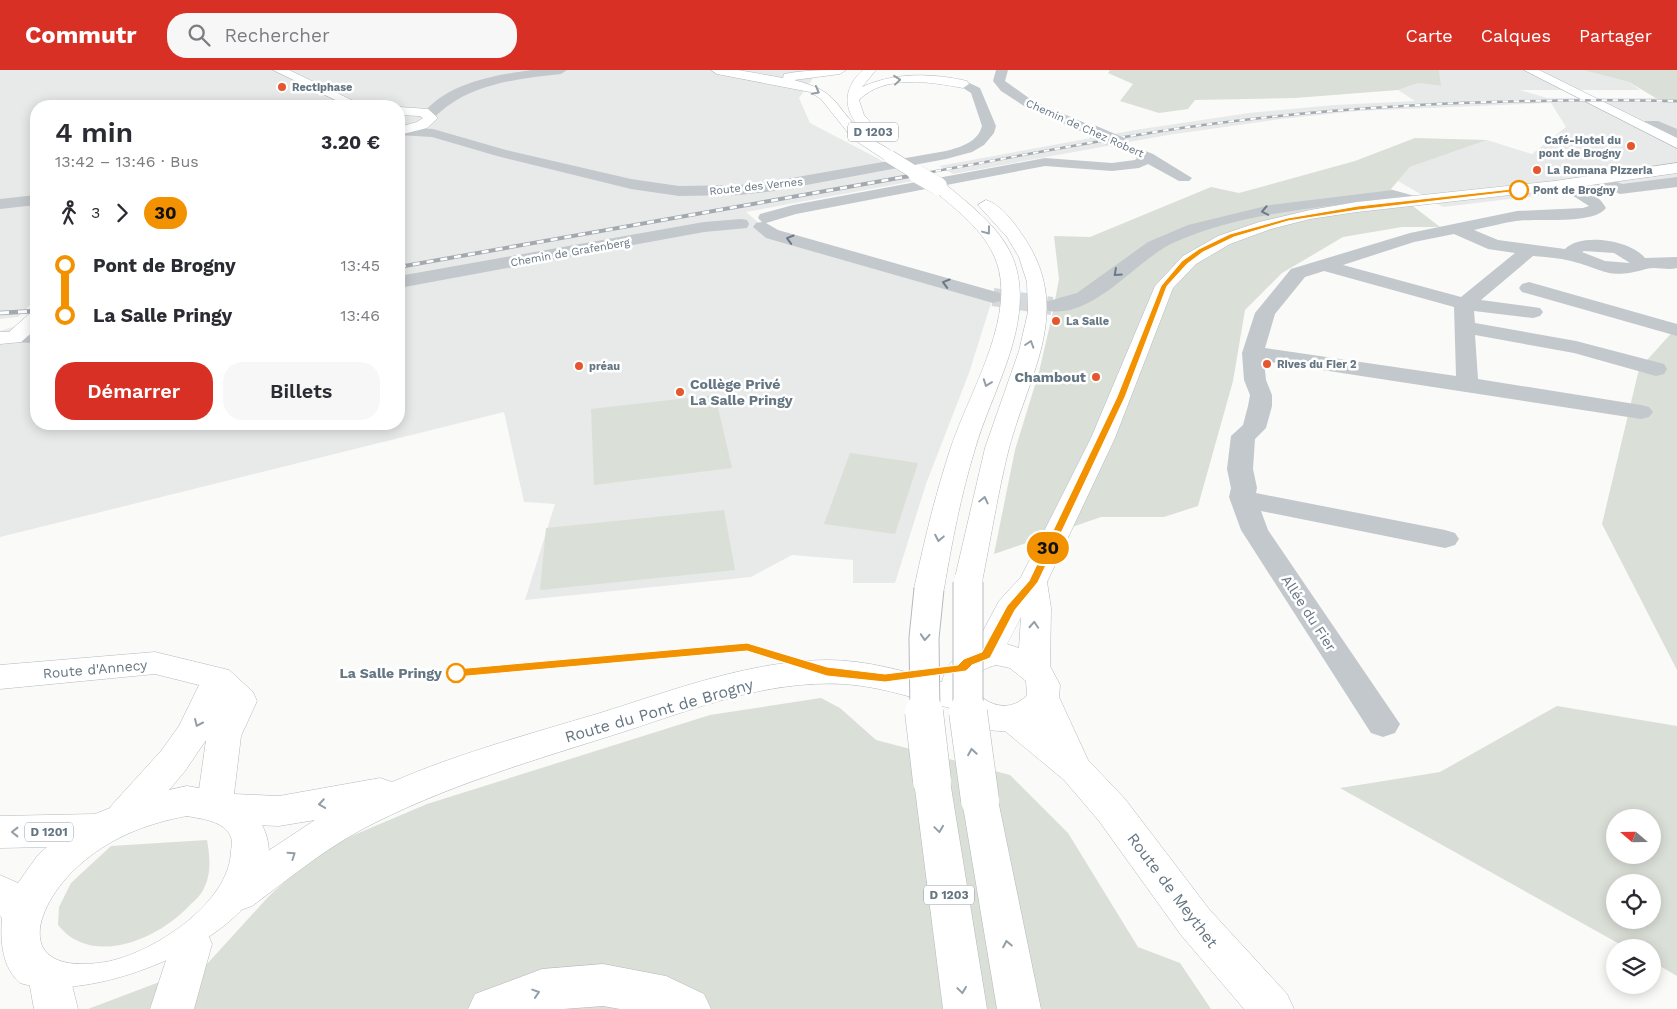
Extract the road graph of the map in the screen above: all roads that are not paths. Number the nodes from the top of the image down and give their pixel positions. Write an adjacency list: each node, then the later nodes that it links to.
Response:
1 (279, 70): 14 (main road)
2 (561, 70): 12 (street)
3 (718, 70): 10 (main road)
4 (840, 70): 10 (main road)
5 (857, 70): 17 (main road, D 1203)
6 (870, 70): 13 (main road)
7 (912, 70): 11 (main road)
8 (1002, 70): 23 (street, Chemin de Chez Robert, bridge)
9 (1530, 70): 19 (main road)
10 (752, 76): 17 (main road, one-way to 17)
11 (963, 84): 13 (main road, one-way to 11); 18 (street, Route des Vernes)
12 (462, 92): 15 (street); 18 (street)
13 (852, 98): 28 (main road, D 1203)
14 (345, 100)
15 (405, 109)
16 (405, 111): 18 (main road)
17 (840, 115): 28 (main road, D 1203, bridge)
18 (429, 124): 20 (street, Route des Vernes)
19 (1640, 125): 21 (street); 22 (main road)
20 (405, 130)
21 (1677, 134)
22 (1677, 144)
23 (1148, 157): 25 (street, Chemin de Chez Robert); 33 (street, Chemin de Grafenberg)
24 (1677, 168): 26 (main road)
25 (1184, 178)
26 (1598, 180): 27 (street); 29 (main road)
27 (1677, 182)
28 (947, 185): 78 (main road, D 1203, one-way to 78, bridge); 79 (main road, D 1203, one-way to 28, bridge)
29 (1557, 185): 31 (main road); 34 (street, Allée du Fier)
30 (30, 201): 32 (street)
31 (1416, 201): 43 (street, one-way to 43); 57 (main road)
32 (0, 204)
33 (764, 223): 39 (street, Chemin de Grafenberg); 41 (street, one-way to 33)
34 (1457, 229): 35 (street); 37 (street, Allée du Fier)
35 (1524, 249): 36 (street); 38 (street)
36 (1677, 262)
37 (1324, 265): 42 (street); 51 (street, Allée du Fier)
38 (1496, 278): 40 (street); 42 (street)
39 (405, 281)
40 (1529, 288): 44 (street); 47 (street)
41 (993, 297)
42 (1464, 304): 44 (street); 46 (street)
43 (1052, 306)
44 (1533, 312): 50 (street)
45 (30, 322): 49 (main road)
46 (1465, 328): 50 (street); 53 (street)
47 (1677, 330)
48 (30, 337): 49 (street)
49 (7, 338)
50 (1537, 342): 52 (street)
51 (1253, 353): 53 (street); 55 (street, Allée du Fier)
52 (1656, 369)
53 (1467, 384): 54 (street)
54 (1641, 412)
55 (1242, 497): 56 (street); 65 (street, Allée du Fier)
56 (1445, 539)
57 (1033, 582): 58 (main road); 62 (main road, one-way to 57)
58 (974, 662): 61 (main road, Route du Pont de Brogny); 62 (main road); 63 (main road)
59 (0, 677): 60 (main road, Route d'Annecy)
60 (218, 678): 68 (main road); 69 (main road, one-way to 69)
61 (885, 678): 63 (main road, Route du Pont de Brogny); 67 (main road, Route du Pont de Brogny)
62 (1039, 684): 64 (main road); 66 (main road, Route de Meythet)
63 (964, 700): 64 (main road)
64 (1013, 719): 66 (main road, Route de Meythet)
65 (1383, 724)
66 (1076, 770): 80 (main road, Route de Meythet)
67 (438, 779): 68 (main road, Route du Pont de Brogny, one-way to 68); 71 (main road, Route du Pont de Brogny, one-way to 67)
68 (221, 806): 69 (main road, Route du Pont de Brogny); 71 (main road)
69 (111, 823): 70 (main road, D 1201, one-way to 70); 72 (main road)
70 (0, 832)
71 (238, 892): 73 (main road)
72 (12, 902): 74 (main road)
73 (191, 944): 74 (main road); 75 (main road)
74 (53, 995)
75 (172, 1009)
76 (490, 1009): 77 (main road, one-way to 77)
77 (689, 1009)
78 (965, 1009)
79 (1019, 1009)
80 (1272, 1009)

